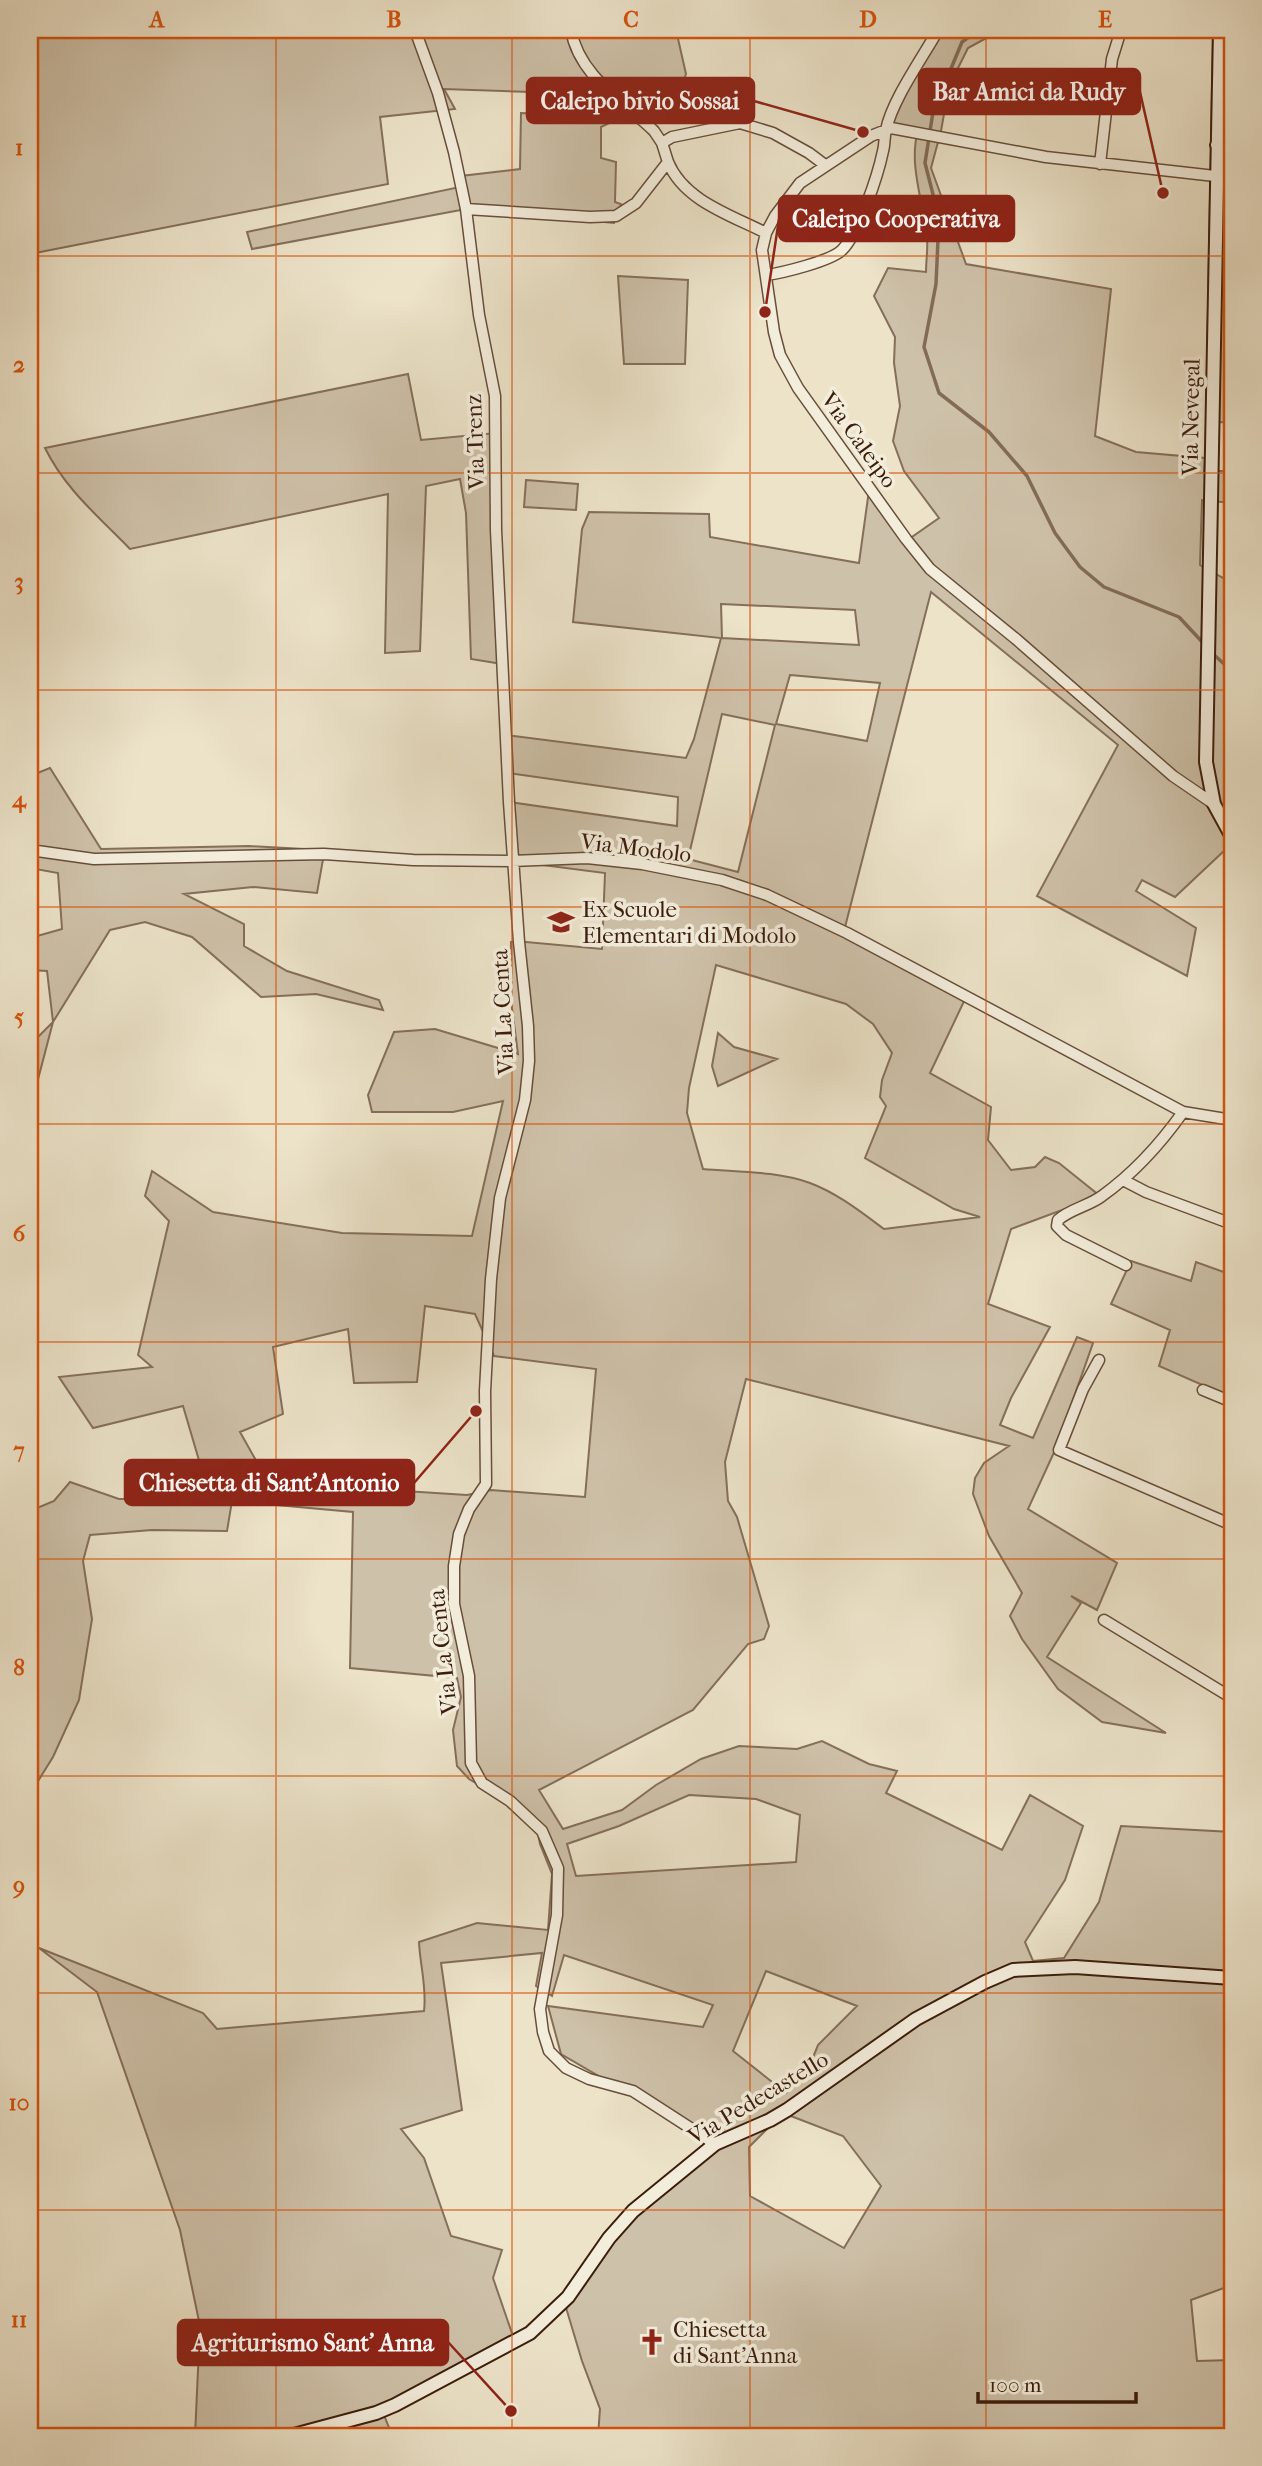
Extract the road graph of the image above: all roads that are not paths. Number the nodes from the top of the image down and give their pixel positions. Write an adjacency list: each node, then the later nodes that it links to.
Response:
1 (415, 30): 14 (street, Via Trenz)
2 (570, 30): 7 (street)
3 (938, 30): 6 (street)
4 (1121, 30): 11 (street)
5 (1220, 30): 8 (street, Via Nevegal)
6 (886, 130): 11 (street); 12 (street); 16 (street)
7 (662, 143): 10 (street); 12 (street)
8 (1217, 145): 9 (street); 13 (street, Via Nevegal)
9 (1232, 146)
10 (668, 162): 14 (street); 15 (street)
11 (1100, 164): 13 (street)
12 (824, 166): 15 (street)
13 (1215, 176): 17 (street, Via Nevegal)
14 (466, 209): 20 (street, Via Trenz)
15 (766, 233): 16 (street, Via Caleipo)
16 (766, 275): 17 (street, Via Caleipo)
17 (1214, 804): 18 (street, Via Nevegal)
18 (1232, 837)
19 (30, 850): 20 (street, Via Modolo)
20 (512, 861): 21 (street, Via Modolo); 33 (street, Via La Centa)
21 (1184, 1112): 22 (street, Via Modolo); 23 (street)
22 (1232, 1120)
23 (1123, 1180): 24 (street); 25 (street)
24 (1232, 1224)
25 (1126, 1265)
26 (1099, 1360): 29 (street)
27 (1203, 1390): 28 (street)
28 (1232, 1402)
29 (1232, 1525)
30 (1104, 1620): 31 (street)
31 (1232, 1698)
32 (1232, 1978): 33 (street, Via Pedecastello)
33 (715, 2144): 34 (street, Via Pedecastello)
34 (290, 2436)

